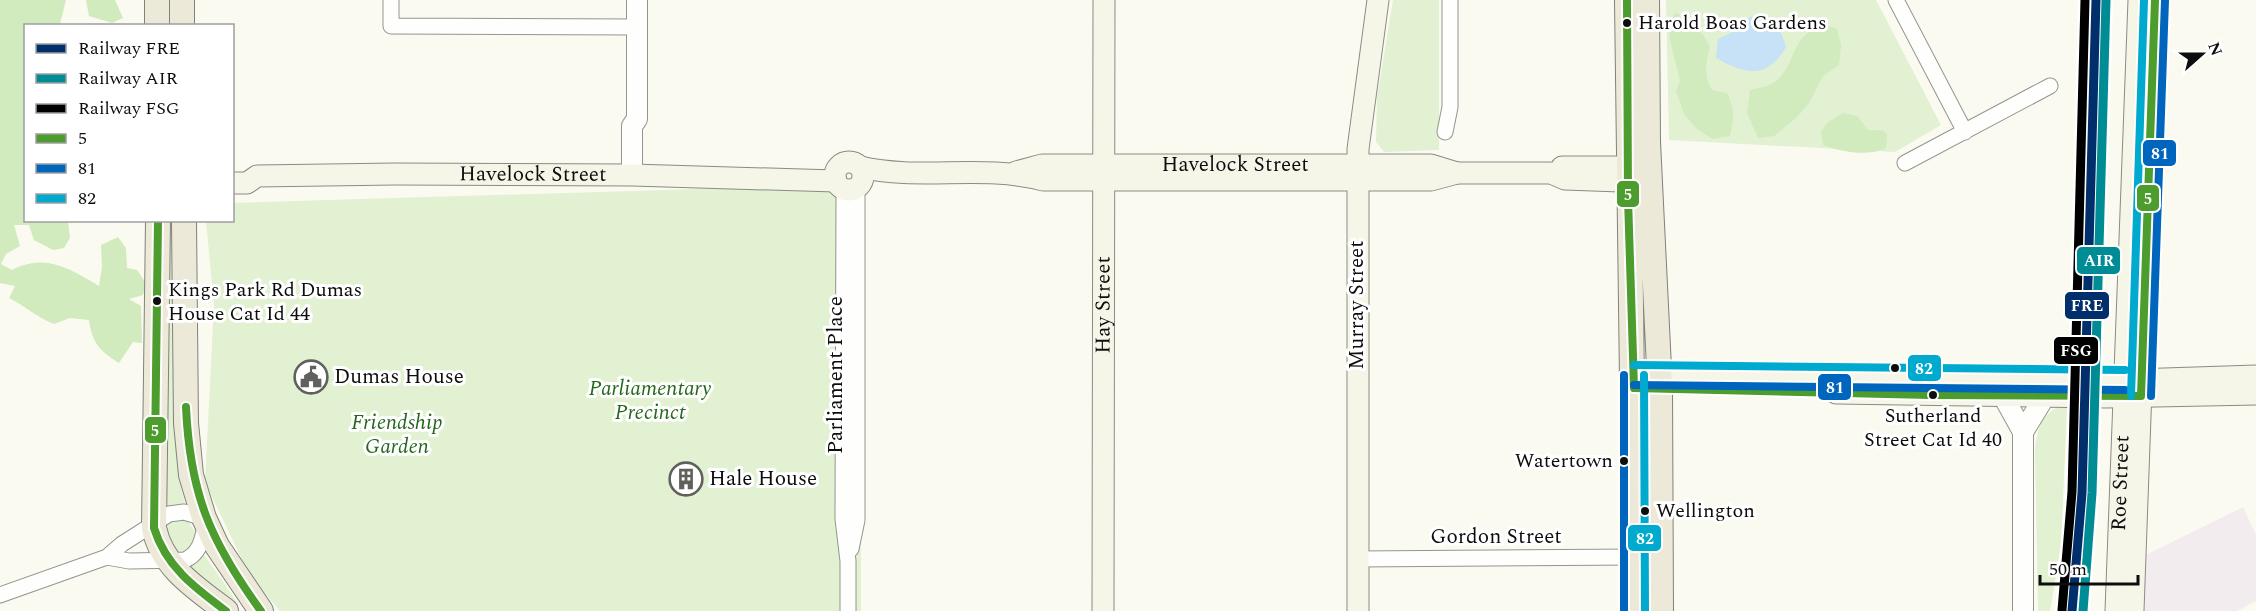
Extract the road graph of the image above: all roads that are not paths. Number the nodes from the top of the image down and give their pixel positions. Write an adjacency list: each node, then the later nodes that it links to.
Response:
1 (157, 0): 13 (main road)
2 (182, 0): 14 (main road)
3 (391, 0): 15 (street)
4 (637, 0): 15 (street)
5 (1104, 0): 22 (main road, Hay Street)
6 (1378, 0): 21 (main road, Murray Street)
7 (1450, 0): 17 (street)
8 (1627, 0): 23 (main road)
9 (1647, 0): 23 (main road)
10 (1896, 0): 18 (street)
11 (2139, 0): 32 (main road)
12 (2156, 0): 32 (main road)
13 (157, 24)
14 (182, 24)
15 (637, 27): 24 (street)
16 (2050, 86): 18 (street)
17 (1445, 132)
18 (1965, 132): 19 (street)
19 (1905, 164)
20 (234, 170): 25 (main road, Havelock Street)
21 (1358, 172): 22 (main road, Havelock Street); 23 (main road, Havelock Street); 45 (main road, Murray Street)
22 (1104, 173): 26 (main road, Havelock Street); 51 (main road, Hay Street)
23 (1639, 174): 34 (main road); 35 (main road)
24 (638, 175): 25 (main road, Havelock Street); 26 (main road, Havelock Street)
25 (257, 176): 27 (main road, Havelock Street)
26 (850, 178): 50 (street, Parliament Place)
27 (234, 183)
28 (158, 222): 31 (main road)
29 (163, 222): 31 (main road)
30 (184, 222): 41 (main road)
31 (158, 246): 42 (main road)
32 (2134, 356): 36 (main road, Roe Street)
33 (2256, 376): 36 (main road)
34 (1660, 381): 35 (main road); 36 (main road); 38 (main road); 54 (main road)
35 (1634, 382): 44 (main road)
36 (2133, 388): 37 (main road); 39 (main road); 56 (main road, Roe Street); 57 (main road, Roe Street)
37 (2256, 394)
38 (2003, 396): 39 (main road); 40 (street)
39 (2045, 396): 40 (street)
40 (2023, 432): 55 (street)
41 (205, 521): 42 (street); 46 (street); 49 (main road)
42 (153, 522): 43 (street); 46 (main road)
43 (107, 557): 46 (street); 47 (street)
44 (1635, 557): 45 (street, Gordon Street); 53 (main road)
45 (1357, 559): 52 (main road, Murray Street)
46 (169, 562): 48 (main road)
47 (0, 595)
48 (220, 608)
49 (260, 611)
50 (848, 611)
51 (1103, 611)
52 (1358, 611)
53 (1635, 611)
54 (1661, 611)
55 (2023, 611)
56 (2116, 611)
57 (2133, 611)

